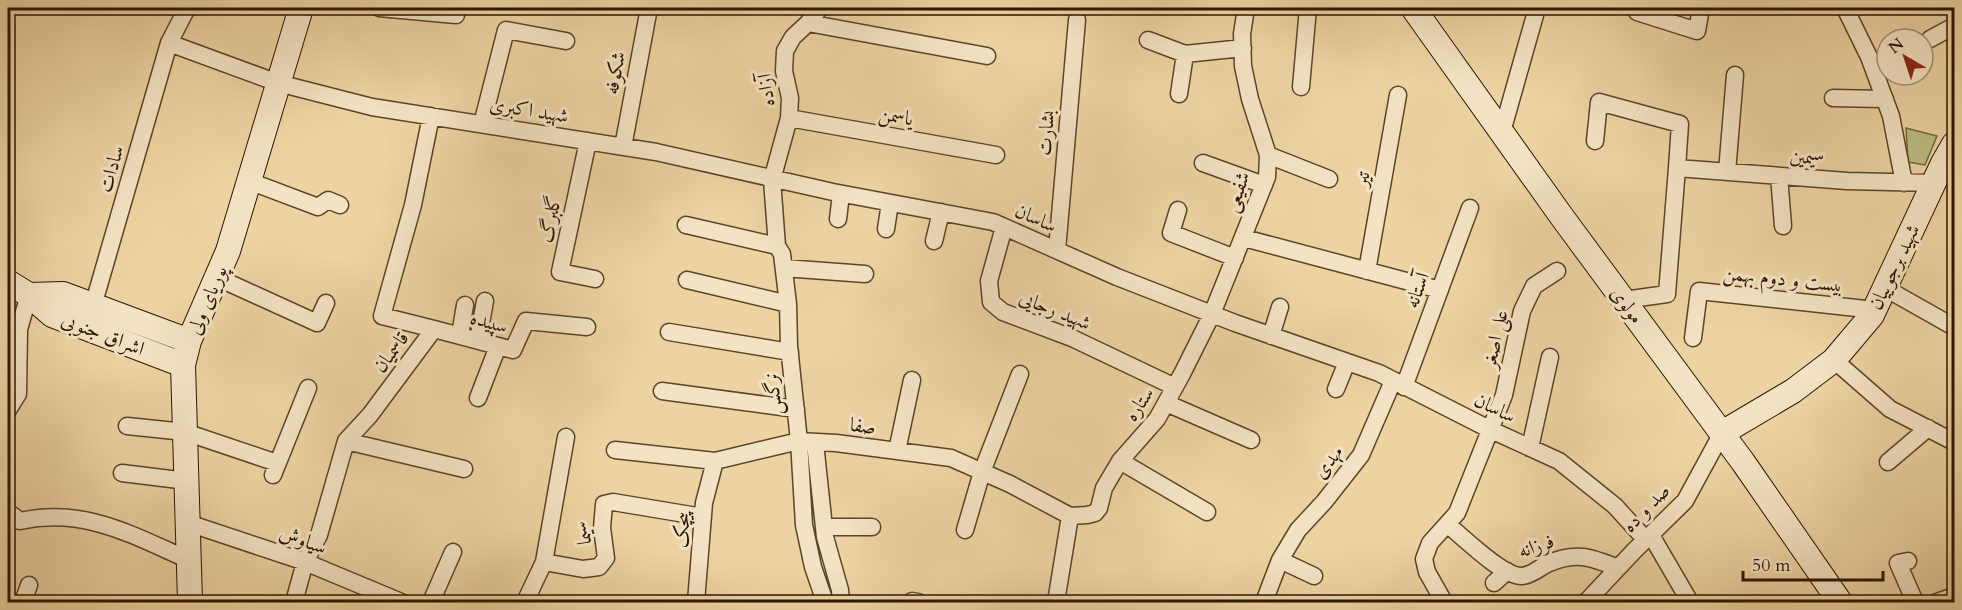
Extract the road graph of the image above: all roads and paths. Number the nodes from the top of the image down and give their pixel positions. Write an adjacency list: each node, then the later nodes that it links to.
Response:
1 (187, 8): 20 (street, سادات)
2 (301, 8): 25 (main road, پوریای ولی)
3 (380, 8): 13 (street)
4 (649, 8): 38 (street, شکوفه)
5 (820, 8): 15 (street, آزاده)
6 (1246, 8): 21 (street, شفیعی)
7 (1308, 8): 26 (street)
8 (1413, 8): 34 (main road, مولوی)
9 (1536, 8): 34 (street)
10 (1701, 8): 12 (street)
11 (1845, 8): 30 (street)
12 (1637, 12)
13 (456, 15)
14 (1077, 20): 65 (street, بشارت)
15 (808, 23): 23 (street); 32 (street, آزاده)
16 (1954, 26): 17 (street)
17 (1935, 36)
18 (566, 40): 33 (street)
19 (1148, 40): 22 (street)
20 (169, 44): 25 (street, شهید اکبری); 83 (street, سادات)
21 (1242, 48): 22 (street); 40 (street, شفیعی)
22 (1185, 54): 27 (street)
23 (987, 56)
24 (1735, 75): 43 (street)
25 (278, 83): 31 (street, شهید اکبری); 47 (main road, پوریای ولی)
26 (1301, 87)
27 (1179, 94)
28 (1398, 95): 68 (street, تیر)
29 (1833, 98): 30 (street)
30 (1884, 99): 48 (street)
31 (431, 116): 33 (street, شهید اکبری); 90 (street, قاسمیان)
32 (789, 118): 39 (street, یاسمن); 46 (street, آزاده)
33 (482, 124): 35 (street, شهید اکبری)
34 (1502, 132): 78 (main road, مولوی)
35 (588, 141): 38 (street, شهید اکبری); 72 (street, گلبرگ)
36 (1595, 141): 42 (street)
37 (1954, 144): 49 (main road, شهید برجوییان)
38 (623, 147): 46 (street, شهید اکبری)
39 (996, 155)
40 (1268, 155): 45 (street); 50 (street, شفیعی)
41 (1203, 163): 50 (street)
42 (1677, 168): 43 (street, سیمین); 78 (street)
43 (1727, 172): 44 (street, سیمین)
44 (1779, 176): 48 (street, سیمین); 59 (street)
45 (1329, 179)
46 (772, 180): 51 (street, ساسان); 64 (street, نرگس)
47 (249, 181): 53 (street); 71 (main road, پوریای ولی)
48 (1904, 183): 49 (street, سیمین)
49 (1933, 183): 75 (main road, شهید برجوییان)
50 (1264, 185): 62 (street, شفیعی)
51 (841, 194): 52 (street, ساسان); 57 (street)
52 (890, 203): 56 (street, ساسان); 61 (street)
53 (340, 205)
54 (1470, 208): 76 (street, آستانه)
55 (1178, 210): 66 (street)
56 (941, 212): 60 (street, ساسان); 63 (street)
57 (838, 219)
58 (686, 225): 64 (street)
59 (1783, 226)
60 (1004, 227): 65 (street, ساسان); 106 (street, شهید رجایی)
61 (886, 229)
62 (1244, 238): 66 (street, شفیعی); 68 (street)
63 (934, 241)
64 (777, 246): 67 (street, نرگس)
65 (1057, 250): 86 (street, ساسان)
66 (1235, 258): 86 (street, شفیعی)
67 (784, 268): 70 (street); 81 (street, نرگس)
68 (1367, 271): 76 (street)
69 (1557, 271): 116 (street, علی اصغر)
70 (865, 274)
71 (216, 277): 80 (street); 96 (main road, پوریای ولی)
72 (595, 279)
73 (687, 280): 81 (street)
74 (8, 282): 77 (main road, اشراق جنوبی)
75 (1885, 288): 85 (main road, شهید برجوییان); 89 (street)
76 (1440, 290): 105 (street, آستانه)
77 (29, 295): 83 (main road, اشراق جنوبی); 87 (street); 102 (main road, اشراق جنوبی)
78 (1624, 300): 118 (main road, مولوی)
79 (485, 301): 95 (street)
80 (326, 303)
81 (788, 304): 98 (street, نرگس)
82 (465, 305): 92 (street)
83 (93, 306): 96 (main road, اشراق جنوبی)
84 (1280, 307): 93 (street)
85 (1875, 310): 94 (street, بیست و دوم بهمن); 100 (main road, شهید برجوییان)
86 (1212, 314): 93 (street, ساسان); 106 (street, ستاره)
87 (14, 325): 113 (street)
88 (587, 327): 97 (street, سپیده)
89 (1954, 327)
90 (434, 329): 92 (street, سپیده); 121 (street, قاسمیان)
91 (669, 332): 98 (street)
92 (460, 335): 95 (street, سپیده)
93 (1270, 336): 101 (street, ساسان)
94 (1693, 338)
95 (478, 340): 97 (street, سپیده)
96 (189, 341): 102 (main road, پوریای ولی)
97 (498, 346): 110 (street)
98 (790, 352): 112 (street, نرگس)
99 (1550, 357): 124 (street)
100 (1834, 360): 115 (street); 118 (main road, شهید برجوییان)
101 (1347, 362): 105 (street, ساسان); 108 (street)
102 (183, 365): 117 (main road, پوریای ولی)
103 (1020, 374): 131 (street)
104 (912, 380): 126 (street)
105 (1399, 384): 116 (street, ساسان); 146 (street, مهدی)
106 (1175, 387): 111 (street, ستاره)
107 (308, 388): 117 (street)
108 (1336, 389)
109 (662, 391): 112 (street)
110 (478, 398)
111 (1166, 403): 120 (street); 128 (street, ستاره)
112 (796, 409): 123 (street, نرگس)
113 (8, 410)
114 (126, 426): 117 (street)
115 (1928, 428): 122 (street); 129 (street)
116 (1489, 429): 124 (street, ساسان); 139 (street)
117 (185, 432): 133 (main road, پوریای ولی)
118 (1722, 433): 143 (street, صد و ده); 172 (main road, مولوی)
119 (566, 436): 149 (street, سیما)
120 (1251, 440)
121 (346, 441): 130 (street); 148 (street, قاسمیان)
122 (1954, 441)
123 (807, 442): 126 (street, صفا); 127 (street, صفا); 140 (street, نرگس); 163 (street, نرگس)
124 (1530, 448): 143 (street, ساسان)
125 (615, 450): 127 (street, صفا)
126 (897, 451): 131 (street, صفا)
127 (715, 461): 137 (street, پیچک)
128 (1120, 461): 135 (street); 136 (street, ستاره)
129 (1888, 462)
130 (464, 469)
131 (982, 472): 136 (street, صفا); 142 (street)
132 (122, 473): 133 (street)
133 (187, 482): 138 (main road, پوریای ولی)
134 (8, 512): 145 (street)
135 (1207, 512)
136 (1070, 516): 167 (street)
137 (703, 517): 149 (street, سیما); 162 (street, پیچک)
138 (188, 523): 145 (main road, پوریای ولی); 148 (street, سیاوش)
139 (1447, 524): 151 (street, فرزانه); 169 (street)
140 (825, 527): 141 (street); 164 (street, نرگس)
141 (872, 527)
142 (965, 530)
143 (1648, 537): 150 (street, صد و ده); 171 (street, ساسان)
144 (453, 552): 160 (street)
145 (189, 560): 157 (main road, پوریای ولی)
146 (1281, 560): 152 (street); 168 (street, مهدی)
147 (1908, 561): 173 (street)
148 (305, 562): 158 (street, قاسمیان); 159 (street, سیاوش)
149 (544, 562): 161 (street, سیما)
150 (1618, 568): 151 (street, فرزانه); 170 (street, صد و ده)
151 (1507, 571): 153 (street)
152 (1314, 576)
153 (1494, 583)
154 (28, 585): 156 (street)
155 (1954, 596): 174 (street)
156 (23, 603)
157 (190, 603)
158 (294, 603)
159 (401, 603)
160 (431, 603)
161 (525, 603)
162 (696, 603)
163 (825, 603)
164 (841, 603)
165 (912, 603): 166 (street)
166 (918, 603)
167 (1056, 603)
168 (1264, 603)
169 (1444, 603)
170 (1586, 603)
171 (1690, 603)
172 (1840, 603)
173 (1915, 603)
174 (1937, 603)

